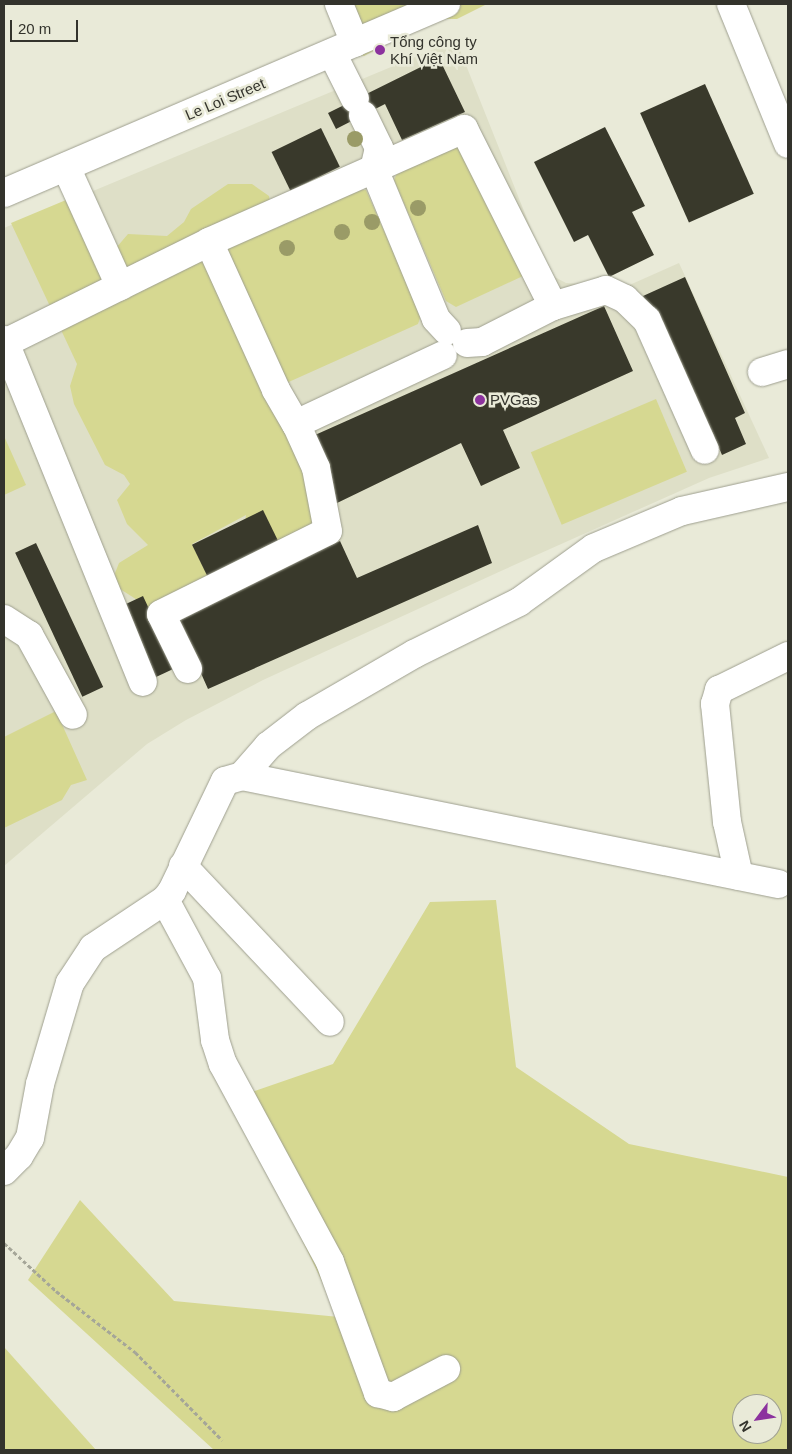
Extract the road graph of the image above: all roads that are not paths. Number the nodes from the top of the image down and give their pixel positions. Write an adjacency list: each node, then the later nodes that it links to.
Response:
1 (339, 4): 4 (main road)
2 (446, 4): 4 (main road, Le Loi Street)
3 (730, 4): 5 (main road)
4 (343, 48): 6 (main road, Le Loi Street); 7 (main road)
5 (788, 144)
6 (66, 166): 8 (main road, Le Loi Street); 10 (main road)
7 (374, 169): 9 (main road); 11 (main road); 13 (main road)
8 (4, 193)
9 (209, 242): 10 (main road); 16 (main road)
10 (120, 286): 12 (main road)
11 (553, 306): 13 (main road); 17 (main road)
12 (4, 342): 22 (main road)
13 (452, 343): 16 (main road)
14 (788, 364): 15 (main road)
15 (762, 372)
16 (296, 424): 21 (main road)
17 (705, 450)
18 (788, 487): 24 (main road)
19 (4, 619): 23 (main road)
20 (788, 656): 26 (main road)
21 (188, 668)
22 (143, 682)
23 (74, 715)
24 (242, 776): 25 (main road); 26 (main road)
25 (183, 866): 28 (main road); 29 (main road)
26 (739, 876): 27 (main road)
27 (778, 884)
28 (165, 900): 30 (main road); 31 (main road)
29 (330, 1022)
30 (4, 1171)
31 (446, 1368)

